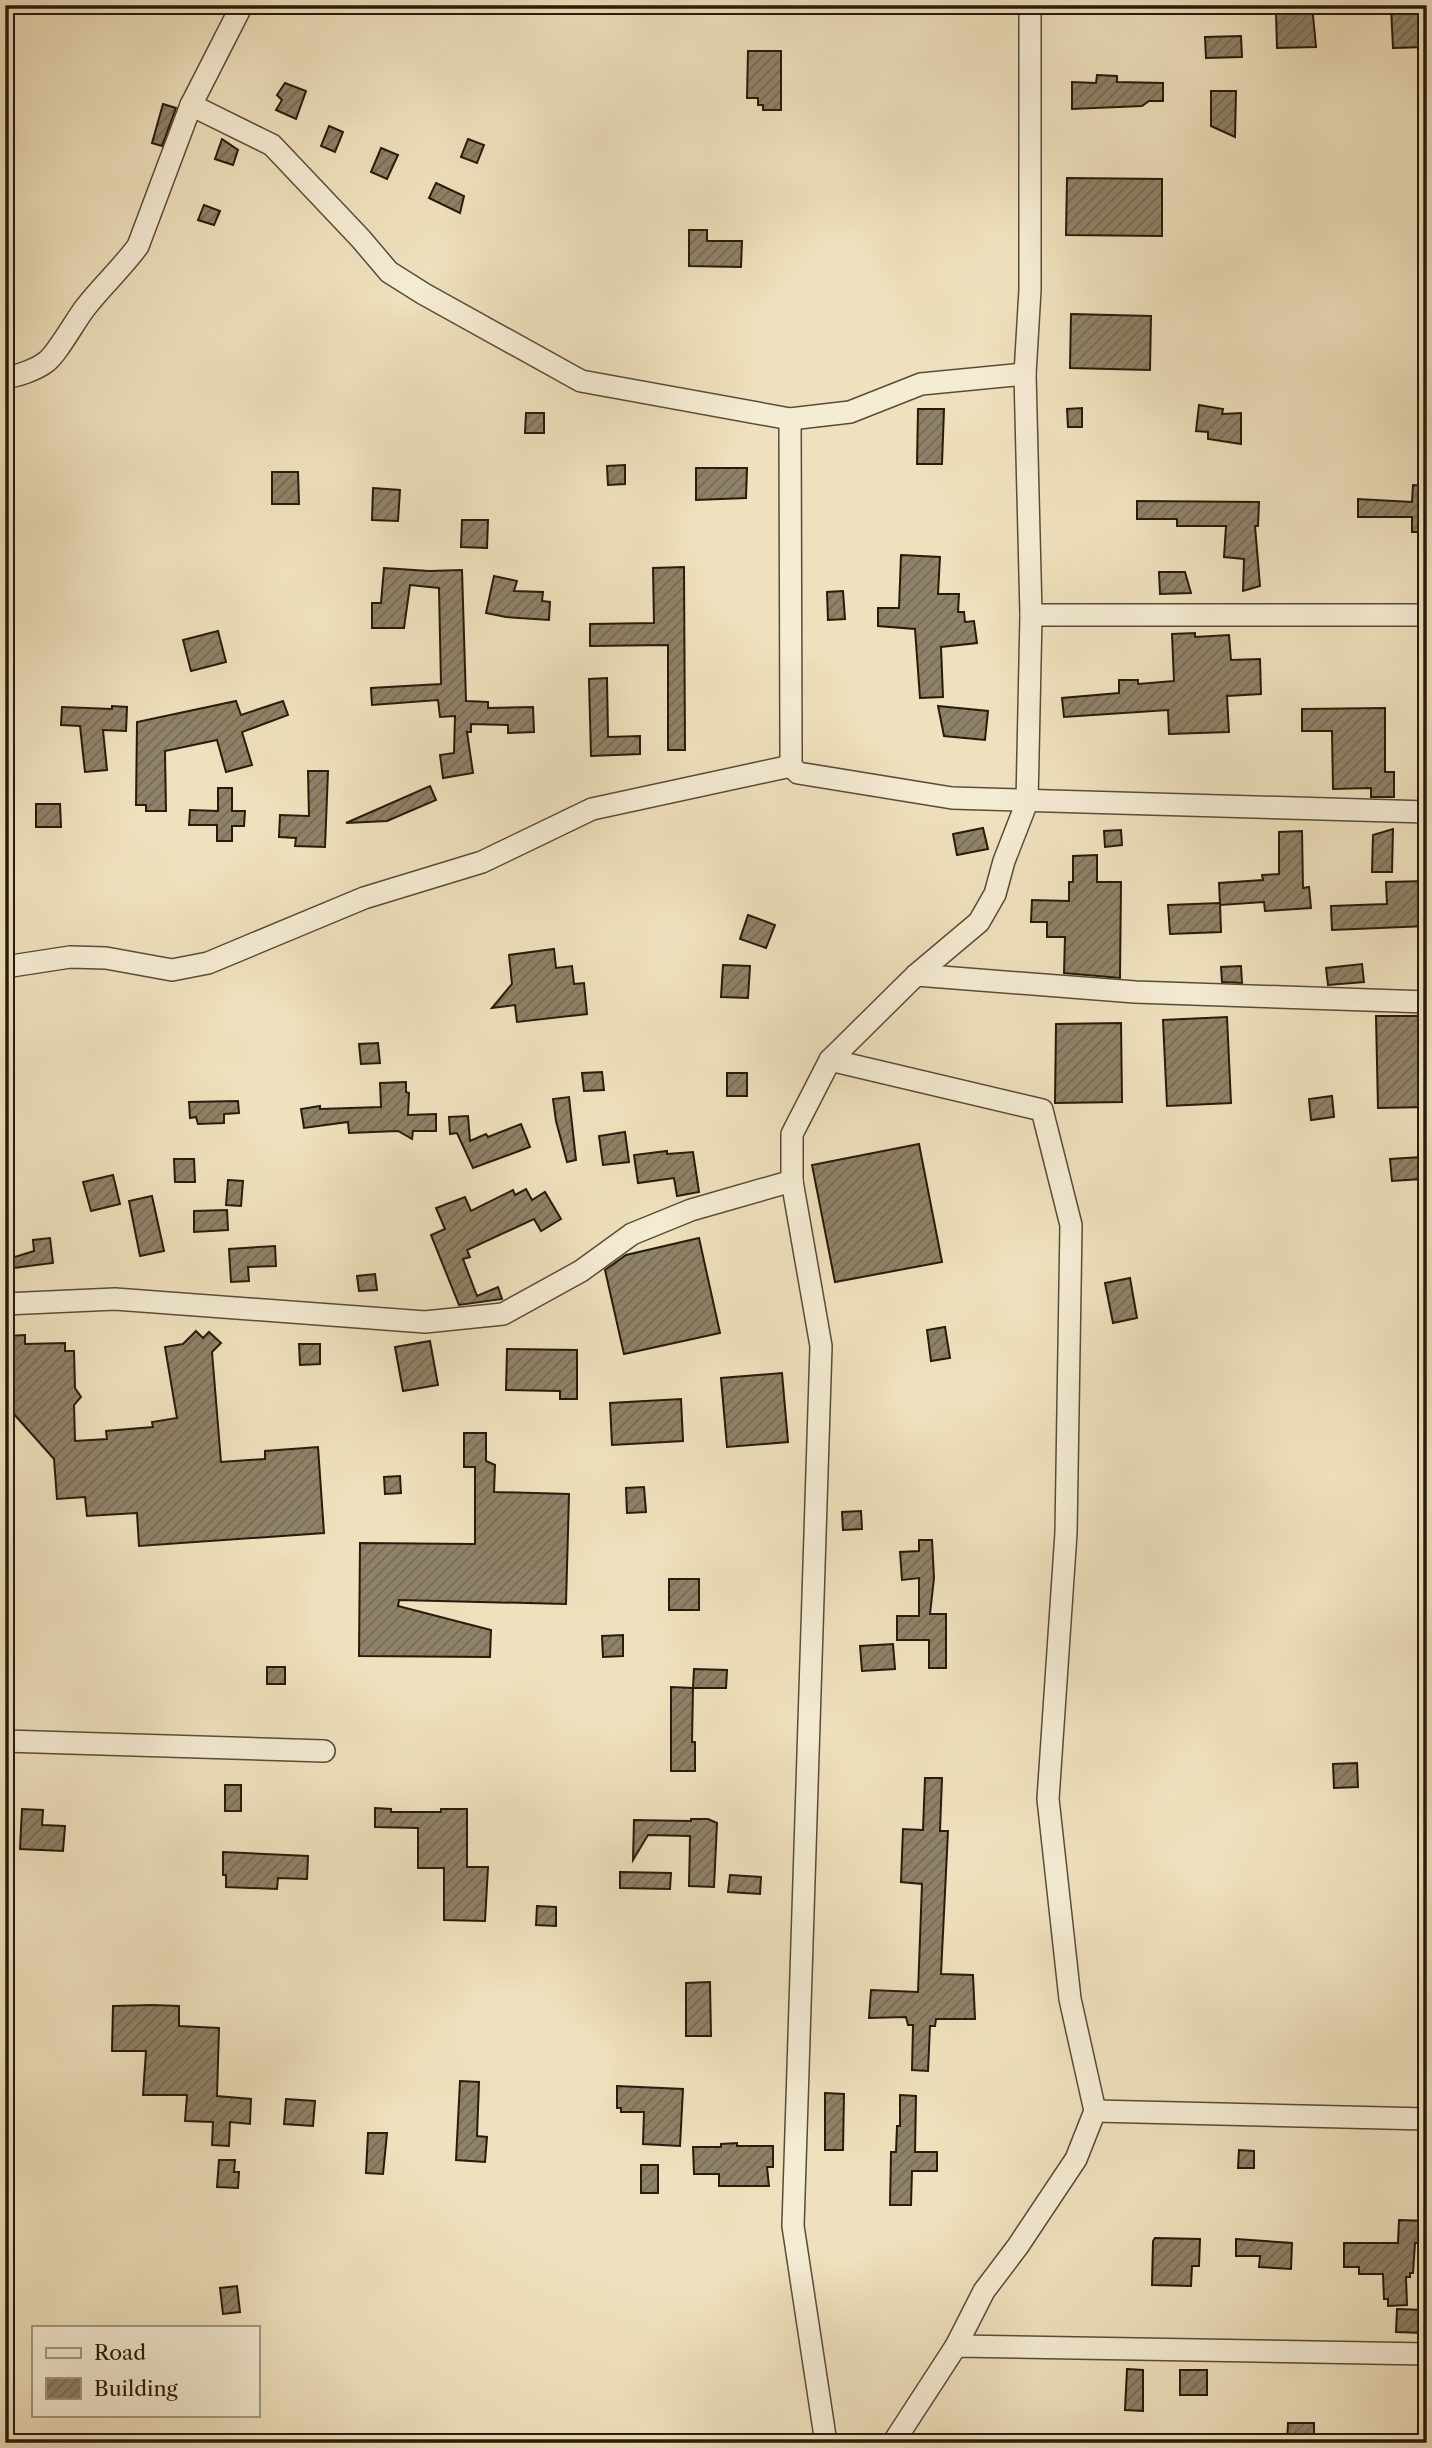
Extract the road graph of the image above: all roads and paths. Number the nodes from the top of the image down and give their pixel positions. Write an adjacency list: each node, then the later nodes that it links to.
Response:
1 (242, 5): 3 (street)
2 (1030, 5): 4 (street)
3 (191, 105): 5 (street); 6 (street)
4 (1025, 374): 6 (street); 7 (street)
5 (5, 377)
6 (790, 419): 9 (street)
7 (1031, 615): 8 (street); 10 (street)
8 (1427, 615)
9 (791, 766): 10 (street); 12 (street)
10 (1027, 802): 11 (street); 13 (street)
11 (1427, 812)
12 (5, 967)
13 (916, 975): 14 (street); 15 (street)
14 (1427, 1002)
15 (830, 1060): 16 (street); 20 (street)
16 (792, 1181): 17 (street); 24 (street)
17 (5, 1304)
18 (5, 1741): 19 (street)
19 (324, 1751)
20 (1096, 2111): 21 (street); 22 (street)
21 (1427, 2119)
22 (956, 2346): 23 (street); 25 (street)
23 (1427, 2354)
24 (826, 2443)
25 (892, 2443)

